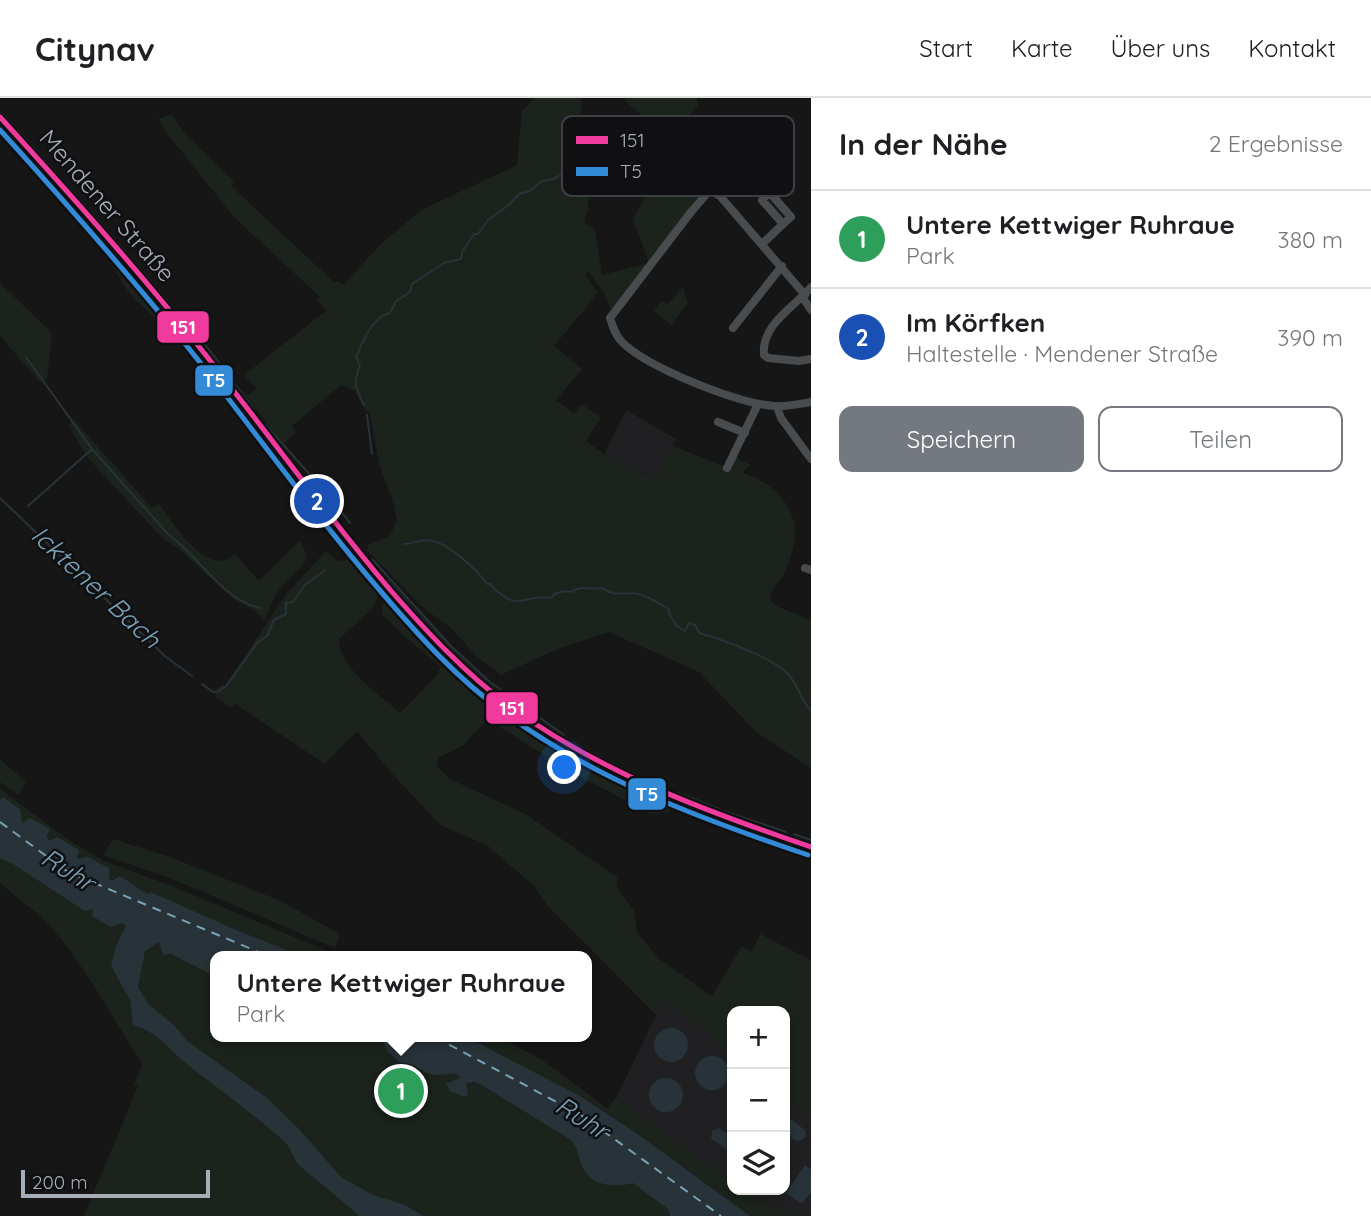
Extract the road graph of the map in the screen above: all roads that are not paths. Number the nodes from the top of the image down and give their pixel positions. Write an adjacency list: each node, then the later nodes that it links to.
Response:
1 (0, 117): 19 (main road, Mendener Straße)
2 (705, 196): 13 (street)
3 (719, 196): 5 (street)
4 (767, 196): 5 (street)
5 (762, 244): 6 (street)
6 (782, 267): 8 (street); 10 (street)
7 (811, 287): 8 (street)
8 (804, 297): 9 (street); 11 (street)
9 (811, 310)
10 (733, 328)
11 (811, 359)
12 (811, 402): 14 (street)
13 (758, 404): 14 (street); 16 (street)
14 (777, 407): 17 (street)
15 (718, 422): 16 (street)
16 (745, 433): 18 (street)
17 (811, 459)
18 (727, 468)
19 (811, 847)

